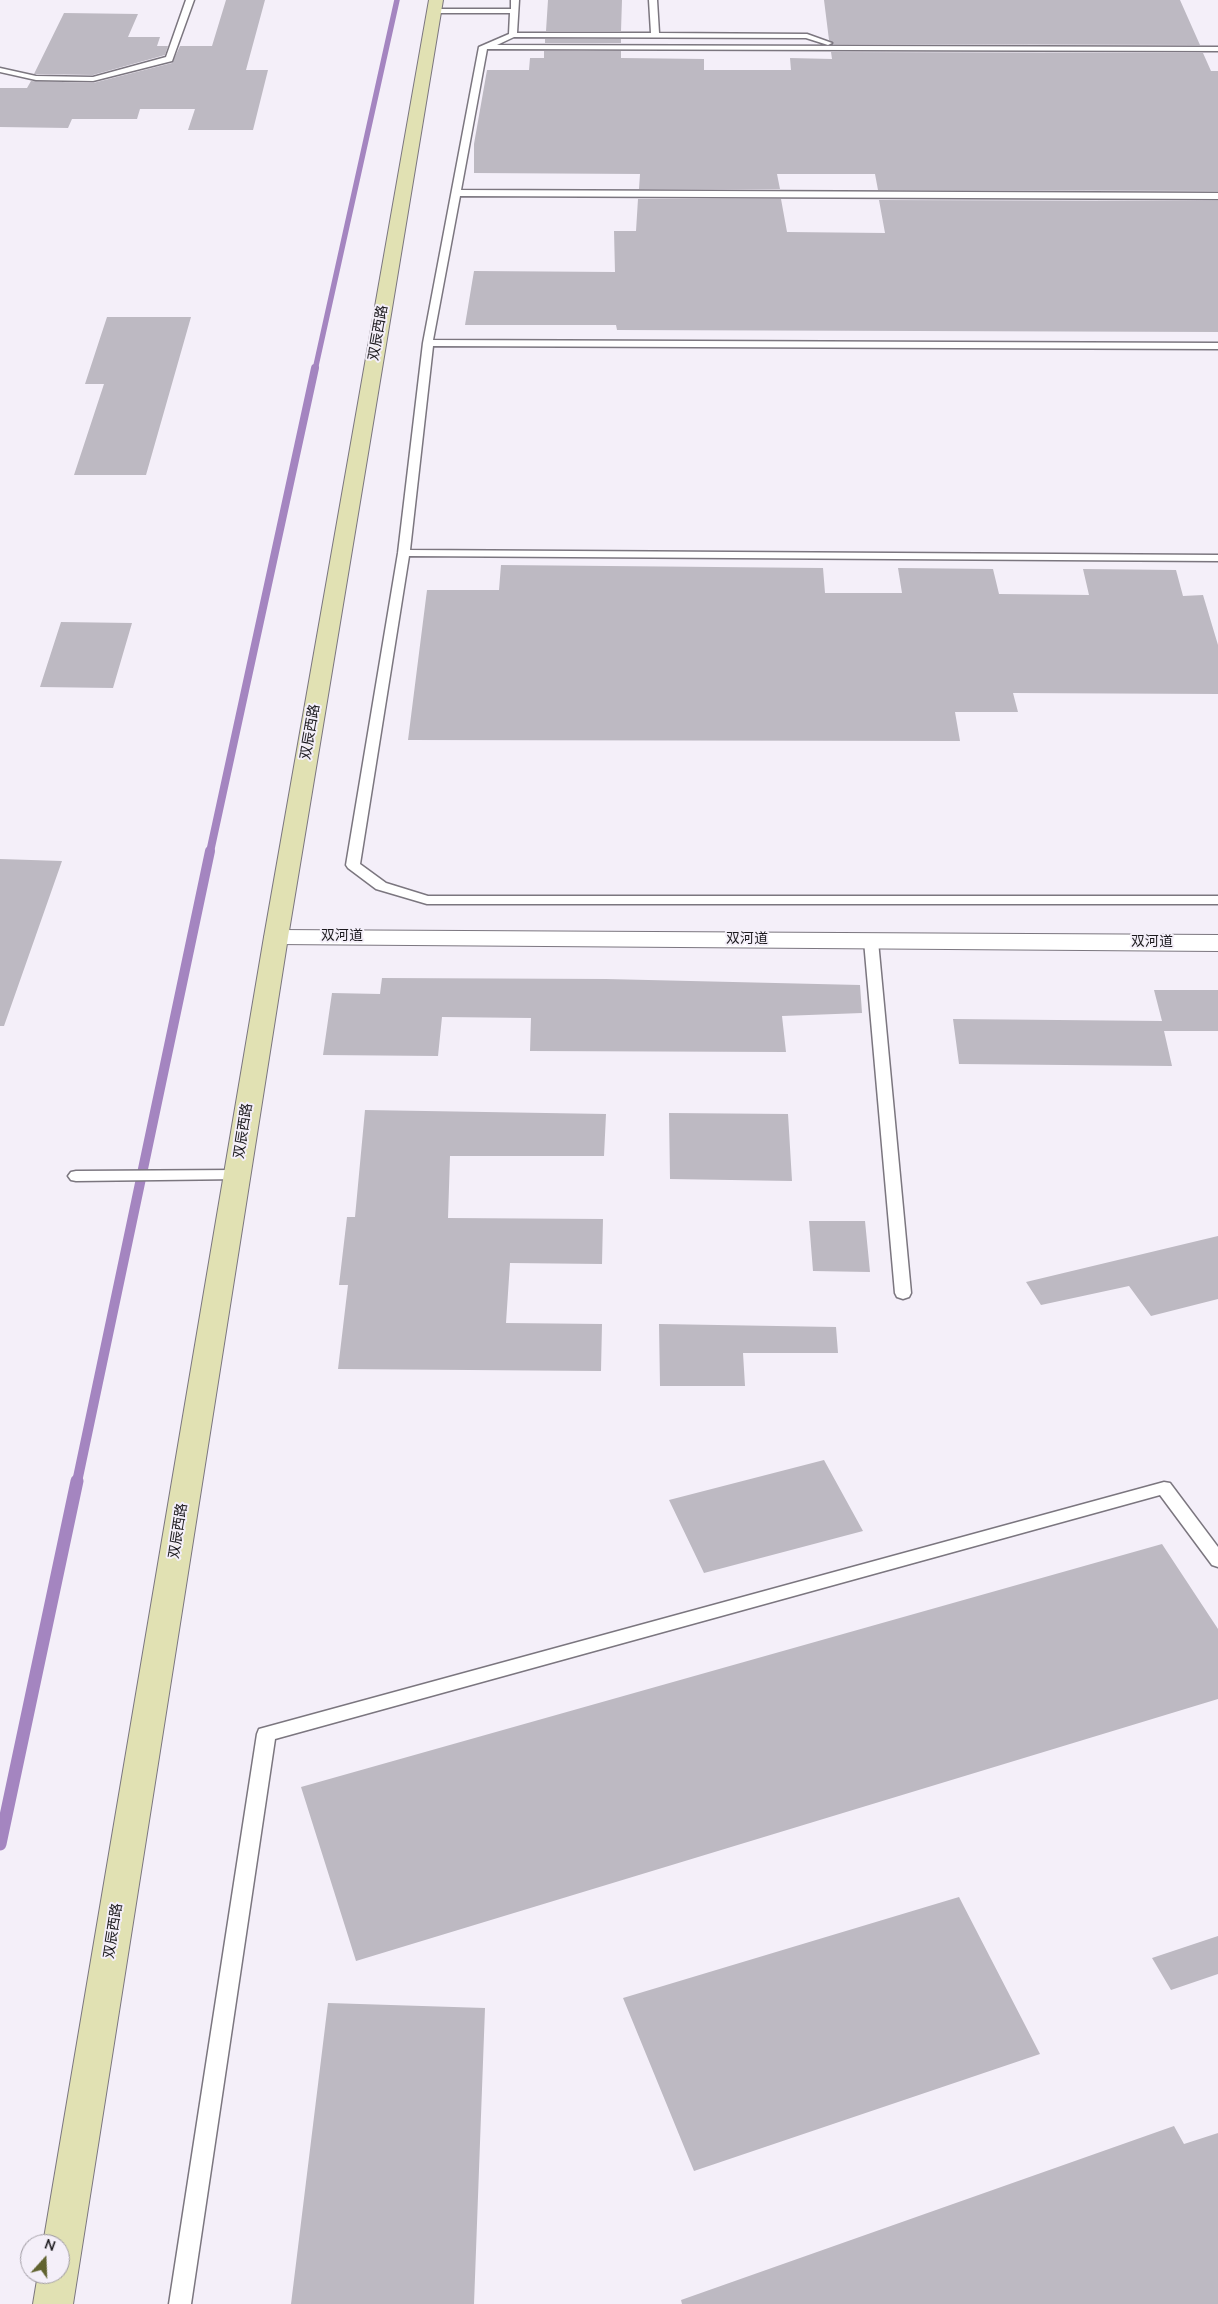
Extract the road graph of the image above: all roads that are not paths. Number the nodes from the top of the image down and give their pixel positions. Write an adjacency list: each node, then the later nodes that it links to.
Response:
1 (190, 0): 11 (lane)
2 (516, 0): 5 (lane)
3 (653, 0): 7 (lane)
4 (435, 6): 5 (lane); 19 (main road, 双辰西路)
5 (515, 11): 6 (lane)
6 (513, 35): 7 (lane); 8 (lane)
7 (654, 35): 9 (lane)
8 (483, 47): 9 (lane); 12 (lane)
9 (838, 47): 10 (lane)
10 (1218, 49)
11 (0, 70)
12 (456, 193): 13 (lane); 14 (lane)
13 (1218, 196)
14 (428, 343): 15 (lane); 16 (lane)
15 (1218, 346)
16 (404, 553): 17 (lane); 18 (lane)
17 (1218, 558)
18 (1218, 900)
19 (276, 937): 20 (street, 双河道); 22 (main road, 双辰西路)
20 (871, 941): 21 (street, 双河道); 24 (lane)
21 (1218, 943)
22 (237, 1175): 23 (lane); 26 (main road, 双辰西路)
23 (76, 1176)
24 (903, 1293)
25 (1218, 1560): 29 (lane)
26 (65, 2234)
27 (56, 2284): 28 (main road)
28 (53, 2304)
29 (180, 2304)

